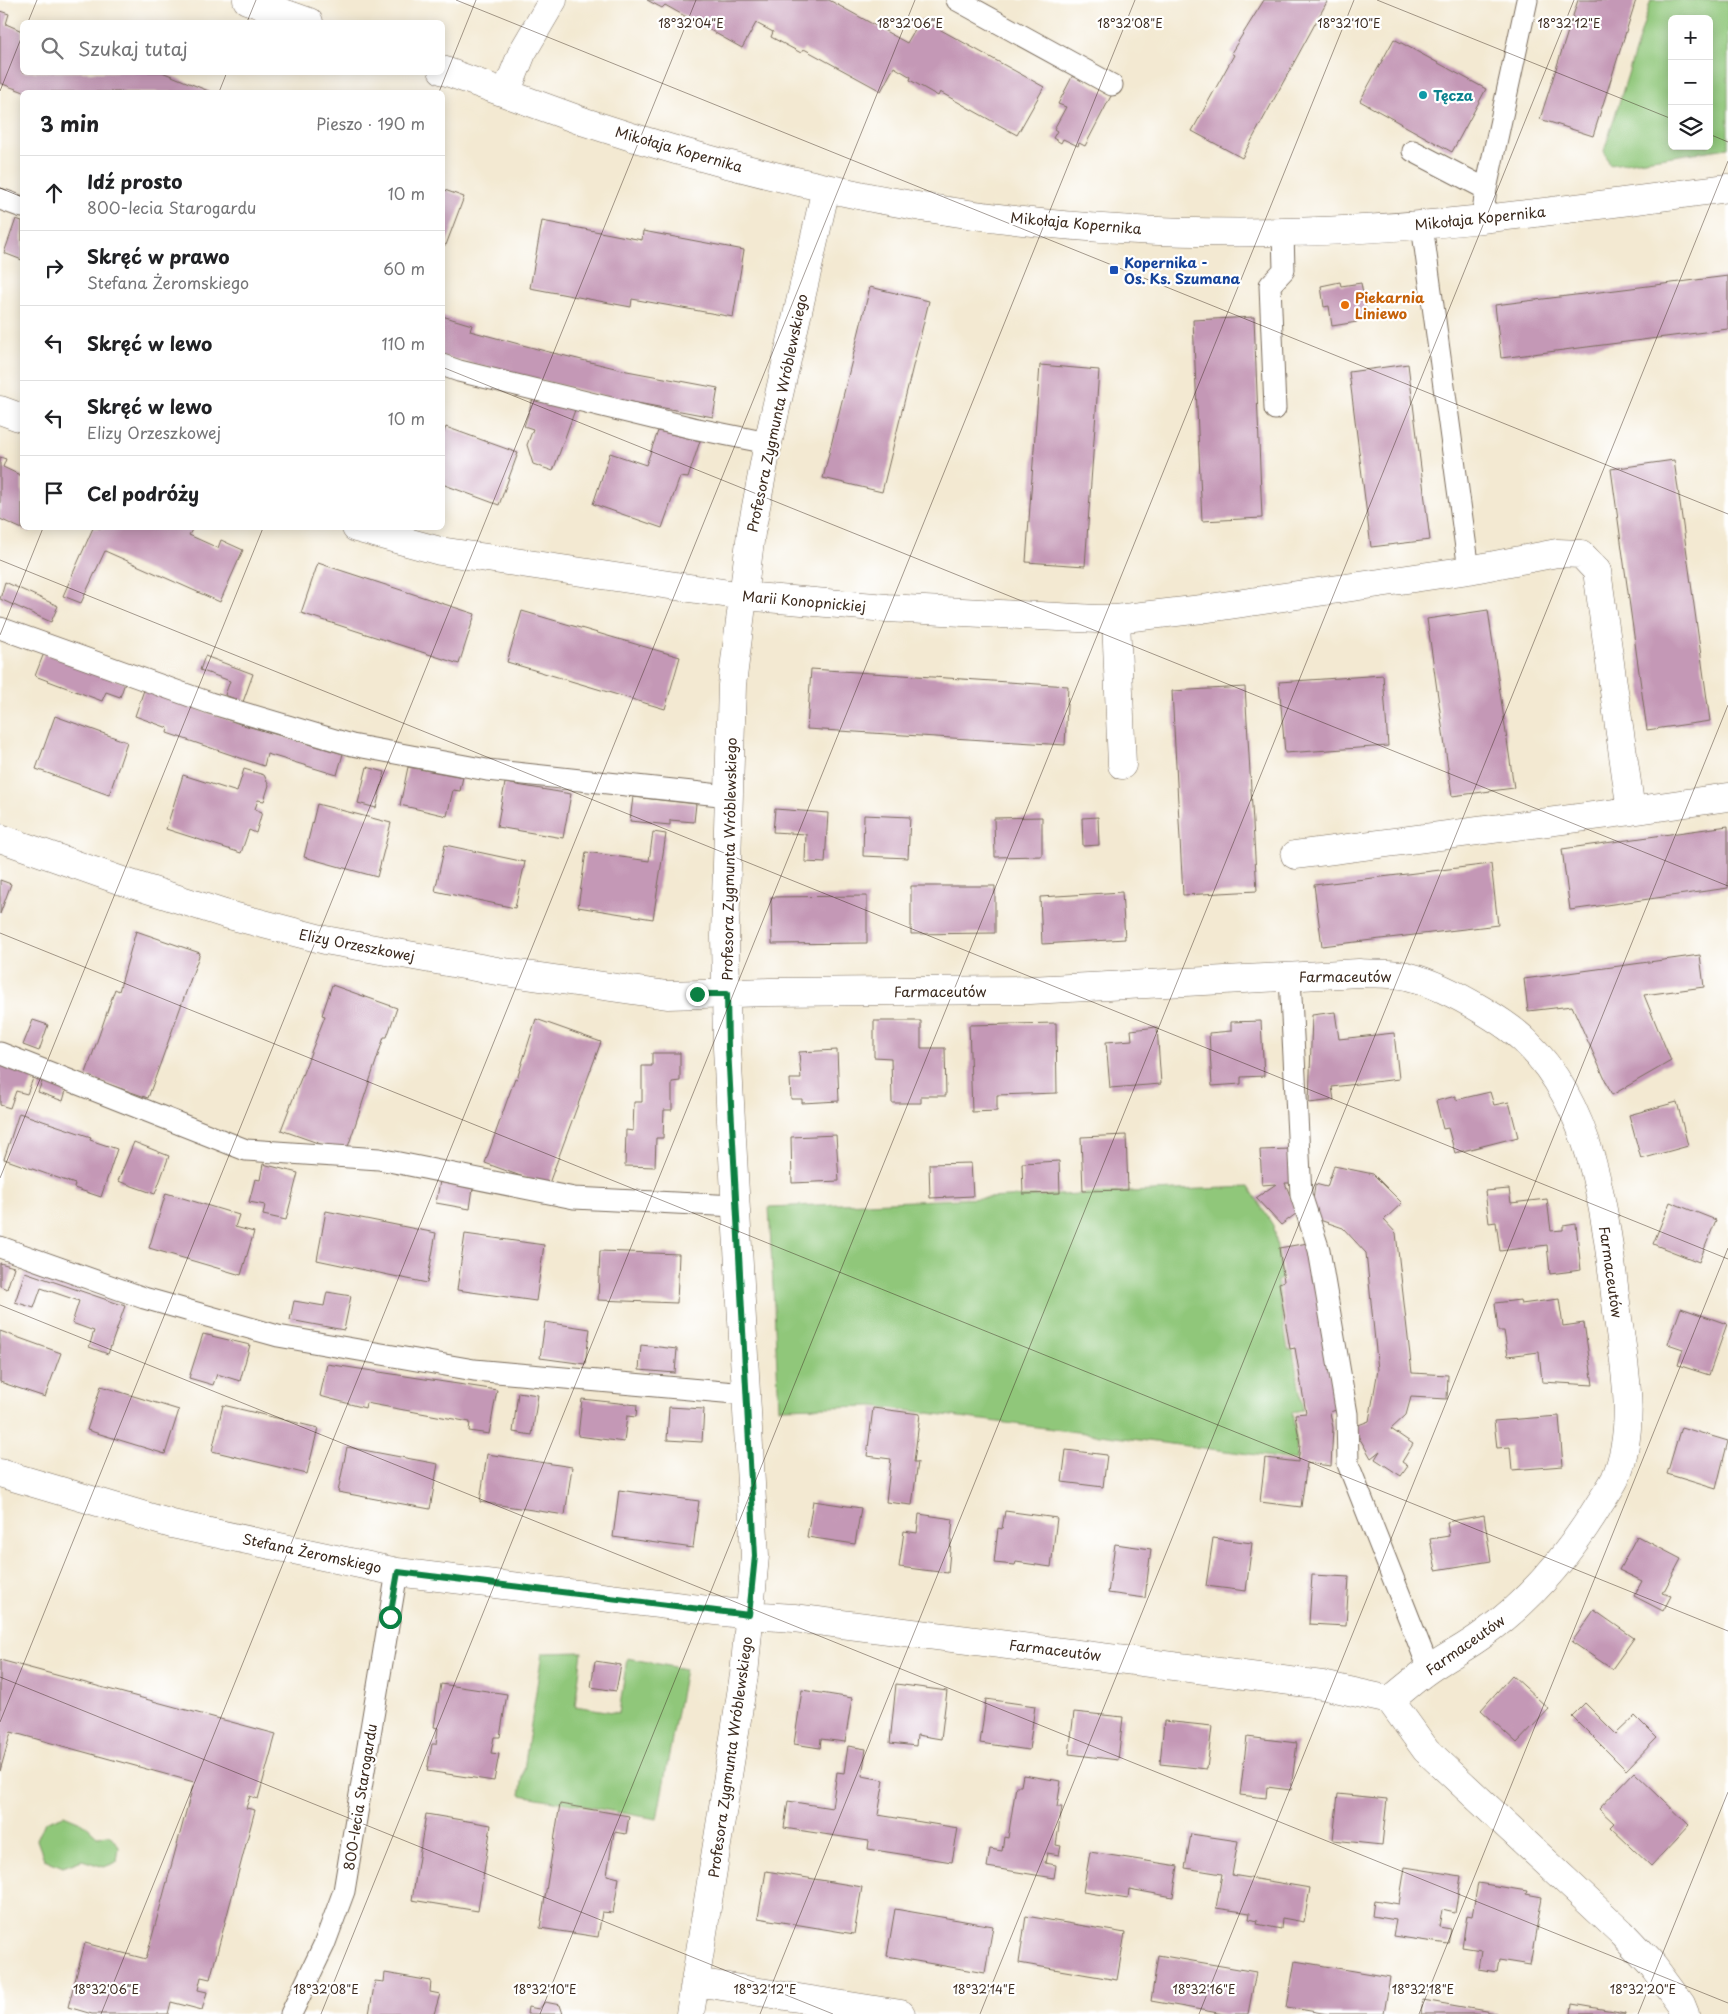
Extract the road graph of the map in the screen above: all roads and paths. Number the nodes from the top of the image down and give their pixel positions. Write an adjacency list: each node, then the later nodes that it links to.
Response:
1 (247, 0): 5 (street)
2 (554, 0): 8 (street)
3 (958, 0): 7 (lane)
4 (1527, 0): 12 (lane)
5 (303, 20)
6 (445, 71): 8 (street, Mikołaja Kopernika)
7 (1112, 85)
8 (506, 93): 10 (street, Mikołaja Kopernika)
9 (1413, 151): 12 (lane)
10 (826, 188): 17 (street, Mikołaja Kopernika); 22 (street, Profesora Zygmunta Wróblewskiego)
11 (1728, 188): 15 (street, Mikołaja Kopernika)
12 (1486, 189): 15 (lane)
13 (0, 198): 14 (lane)
14 (20, 206)
15 (1482, 219): 16 (street, Mikołaja Kopernika)
16 (1422, 225): 17 (street, Mikołaja Kopernika); 24 (lane)
17 (1283, 232): 19 (lane)
18 (445, 366): 22 (lane)
19 (1275, 409)
20 (0, 410): 21 (street)
21 (20, 417)
22 (768, 443): 25 (street, Profesora Zygmunta Wróblewskiego)
23 (363, 530): 25 (street, Marii Konopnickiej)
24 (1469, 570): 26 (street, Marii Konopnickiej); 31 (street, Marii Konopnickiej)
25 (743, 596): 26 (street, Marii Konopnickiej); 29 (street, Profesora Zygmunta Wróblewskiego)
26 (1116, 619): 28 (street)
27 (0, 628): 29 (lane)
28 (1122, 765)
29 (729, 796): 35 (street, Profesora Zygmunta Wróblewskiego)
30 (1728, 797): 31 (street)
31 (1631, 811): 33 (street)
32 (0, 838): 35 (street, Elizy Orzeszkowej)
33 (1295, 855)
34 (1290, 977): 35 (street, Farmaceutów); 43 (lane); 43 (street, Farmaceutów)
35 (727, 994): 37 (street, Profesora Zygmunta Wróblewskiego)
36 (0, 1053): 37 (lane)
37 (736, 1206): 39 (street, Profesora Zygmunta Wróblewskiego)
38 (0, 1247): 39 (lane)
39 (746, 1394): 42 (street, Profesora Zygmunta Wróblewskiego)
40 (0, 1473): 41 (street, Stefana Żeromskiego)
41 (398, 1572): 42 (street, Stefana Żeromskiego); 46 (lane, 800-lecia Starogardu)
42 (749, 1615): 44 (street, Farmaceutów); 45 (street, Profesora Zygmunta Wróblewskiego)
43 (1430, 1669): 44 (street, Farmaceutów)
44 (1390, 1700): 49 (street)
45 (696, 1982): 47 (street, Profesora Zygmunta Wróblewskiego); 48 (street)
46 (291, 2014)
47 (690, 2014)
48 (901, 2014)
49 (1684, 2014)

